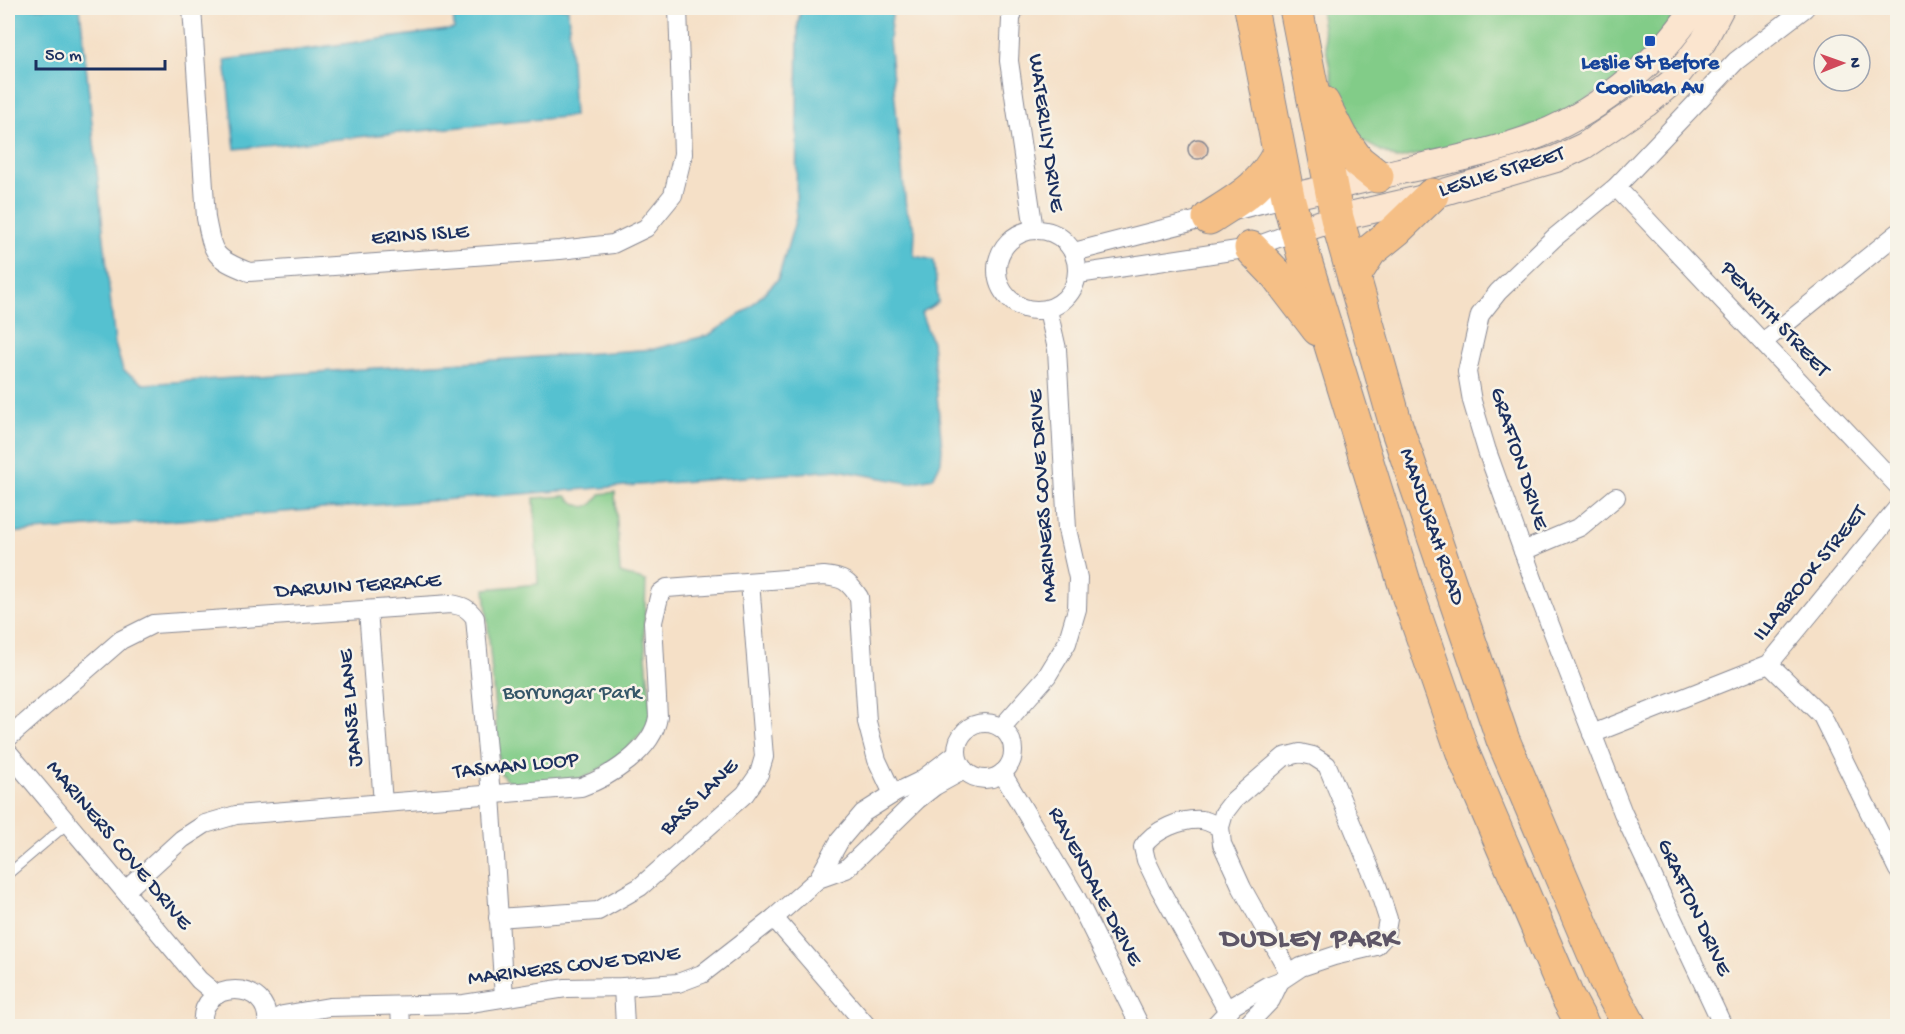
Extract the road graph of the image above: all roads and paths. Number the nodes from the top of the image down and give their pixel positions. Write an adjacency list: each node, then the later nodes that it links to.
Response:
1 (192, 8): 2 (street, ERINS ISLE)
2 (678, 8)
3 (1014, 8): 17 (street, WATERLILY DRIVE)
4 (1251, 8): 10 (highway, MANDURAH ROAD)
5 (1296, 8): 9 (highway, MANDURAH ROAD)
6 (1694, 8): 11 (street, LESLIE STREET)
7 (1721, 8): 13 (street, LESLIE STREET)
8 (1805, 8): 12 (street, GRAFTON DRIVE)
9 (1309, 77): 11 (highway); 15 (highway, MANDURAH ROAD)
10 (1279, 153): 14 (highway, MANDURAH ROAD); 16 (highway)
11 (1377, 176): 15 (street, LESLIE STREET)
12 (1616, 187): 25 (street, PENRITH STREET); 30 (street, GRAFTON DRIVE)
13 (1432, 195): 15 (street, LESLIE STREET); 23 (highway)
14 (1288, 197): 15 (street, LESLIE STREET); 16 (street); 18 (highway, MANDURAH ROAD)
15 (1334, 203): 18 (street, LESLIE STREET); 23 (highway, MANDURAH ROAD)
16 (1209, 218): 21 (street)
17 (1034, 230): 21 (street); 24 (street)
18 (1297, 231): 20 (street); 26 (highway, MANDURAH ROAD)
19 (1898, 233): 25 (street)
20 (1251, 248): 22 (street); 26 (highway)
21 (1074, 252): 22 (street)
22 (1078, 274): 24 (street)
23 (1354, 276): 67 (highway, MANDURAH ROAD)
24 (1048, 309): 34 (street, MARINERS COVE DRIVE)
25 (1763, 342): 27 (street, PENRITH STREET)
26 (1331, 348): 66 (highway, MANDURAH ROAD)
27 (1898, 486)
28 (1616, 497): 30 (street)
29 (1898, 507): 33 (street, ILLABROOK STREET)
30 (1523, 550): 35 (street, GRAFTON DRIVE)
31 (750, 582): 41 (street, TASMAN LOOP); 42 (street, TASMAN LOOP); 50 (street, BASS LANE)
32 (368, 610): 36 (street, DARWIN TERRACE); 42 (street, DARWIN TERRACE); 43 (street, JANSZ LANE)
33 (1769, 664): 35 (street, ILLABROOK STREET); 46 (street)
34 (1002, 727): 38 (street); 40 (street)
35 (1592, 734): 68 (street, GRAFTON DRIVE)
36 (8, 738)
37 (8, 752): 44 (street, MARINERS COVE DRIVE)
38 (957, 753): 39 (street); 41 (street, MARINERS COVE DRIVE)
39 (964, 770): 40 (street); 48 (street, MARINERS COVE DRIVE)
40 (1002, 773): 63 (street, RAVENDALE DRIVE)
41 (893, 794): 48 (street, MARINERS COVE DRIVE)
42 (490, 795): 43 (street, TASMAN LOOP); 50 (street, DARWIN TERRACE)
43 (383, 803): 49 (street, TASMAN LOOP)
44 (67, 824): 47 (lane); 49 (street, MARINERS COVE DRIVE)
45 (1220, 827): 52 (street); 52 (street); 57 (street)
46 (1898, 870)
47 (8, 874)
48 (818, 879): 51 (street, MARINERS COVE DRIVE)
49 (125, 891): 54 (street, MARINERS COVE DRIVE)
50 (498, 918): 55 (street, DARWIN TERRACE)
51 (774, 918): 53 (street, MARINERS COVE DRIVE); 62 (street)
52 (1285, 978): 57 (street); 65 (street)
53 (623, 987): 55 (street, MARINERS COVE DRIVE); 61 (street)
54 (217, 994): 58 (street); 59 (street)
55 (504, 997): 56 (street, MARINERS COVE DRIVE)
56 (400, 1006): 58 (street, MARINERS COVE DRIVE); 60 (street)
57 (1228, 1012): 64 (street)
58 (267, 1024)
59 (203, 1026)
60 (400, 1026)
61 (625, 1026)
62 (867, 1026)
63 (1140, 1026)
64 (1214, 1026)
65 (1246, 1026)
66 (1583, 1026)
67 (1630, 1026)
68 (1723, 1026)

